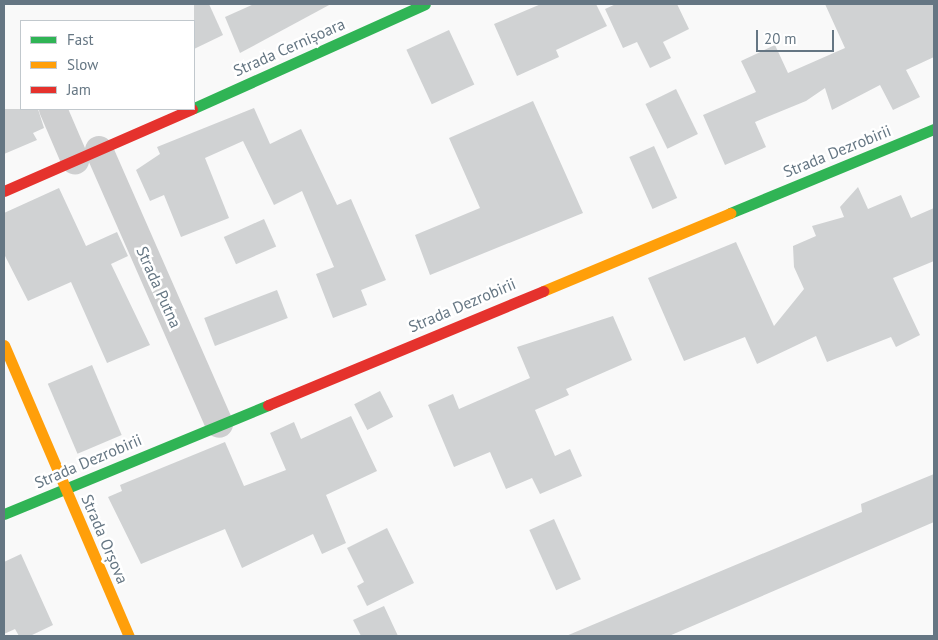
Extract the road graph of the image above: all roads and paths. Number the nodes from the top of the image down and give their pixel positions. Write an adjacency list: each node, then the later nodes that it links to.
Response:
1 (426, 4): 2 (street, Strada Cernișoara)
2 (195, 107)
3 (54, 110): 6 (street, Strada Putna)
4 (188, 110): 6 (street, Strada Cernișoara)
5 (934, 129): 9 (street, Strada Dezrobirii)
6 (87, 155): 7 (street, Strada Cernișoara); 9 (street, Strada Putna)
7 (4, 190)
8 (4, 345): 10 (street, Strada Orșova)
9 (219, 424): 10 (street, Strada Dezrobirii)
10 (66, 488): 11 (street, Strada Dezrobirii); 12 (street, Strada Orșova)
11 (4, 514)
12 (129, 636)

